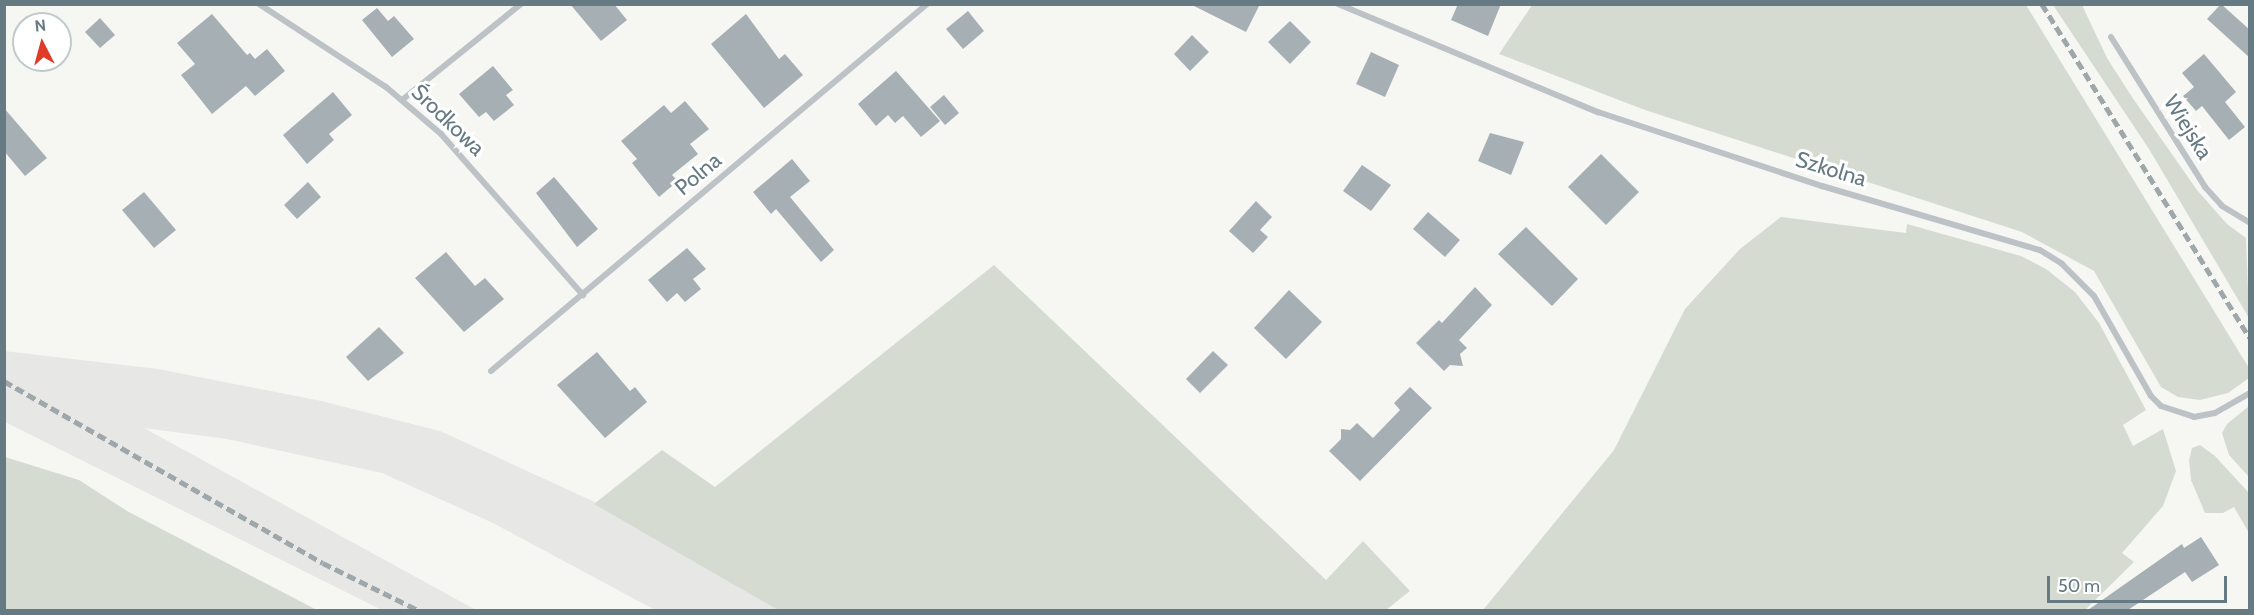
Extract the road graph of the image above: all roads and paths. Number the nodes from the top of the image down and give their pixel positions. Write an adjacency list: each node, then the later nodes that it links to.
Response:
1 (259, 4): 6 (street, Środkowa)
2 (521, 4): 6 (street)
3 (927, 4): 8 (street, Polna)
4 (1338, 4): 10 (street, Szkolna)
5 (2111, 37): 7 (street, Wiejska)
6 (402, 100): 8 (street, Środkowa)
7 (2250, 223)
8 (583, 295): 9 (street, Polna)
9 (491, 371)
10 (2250, 393)

